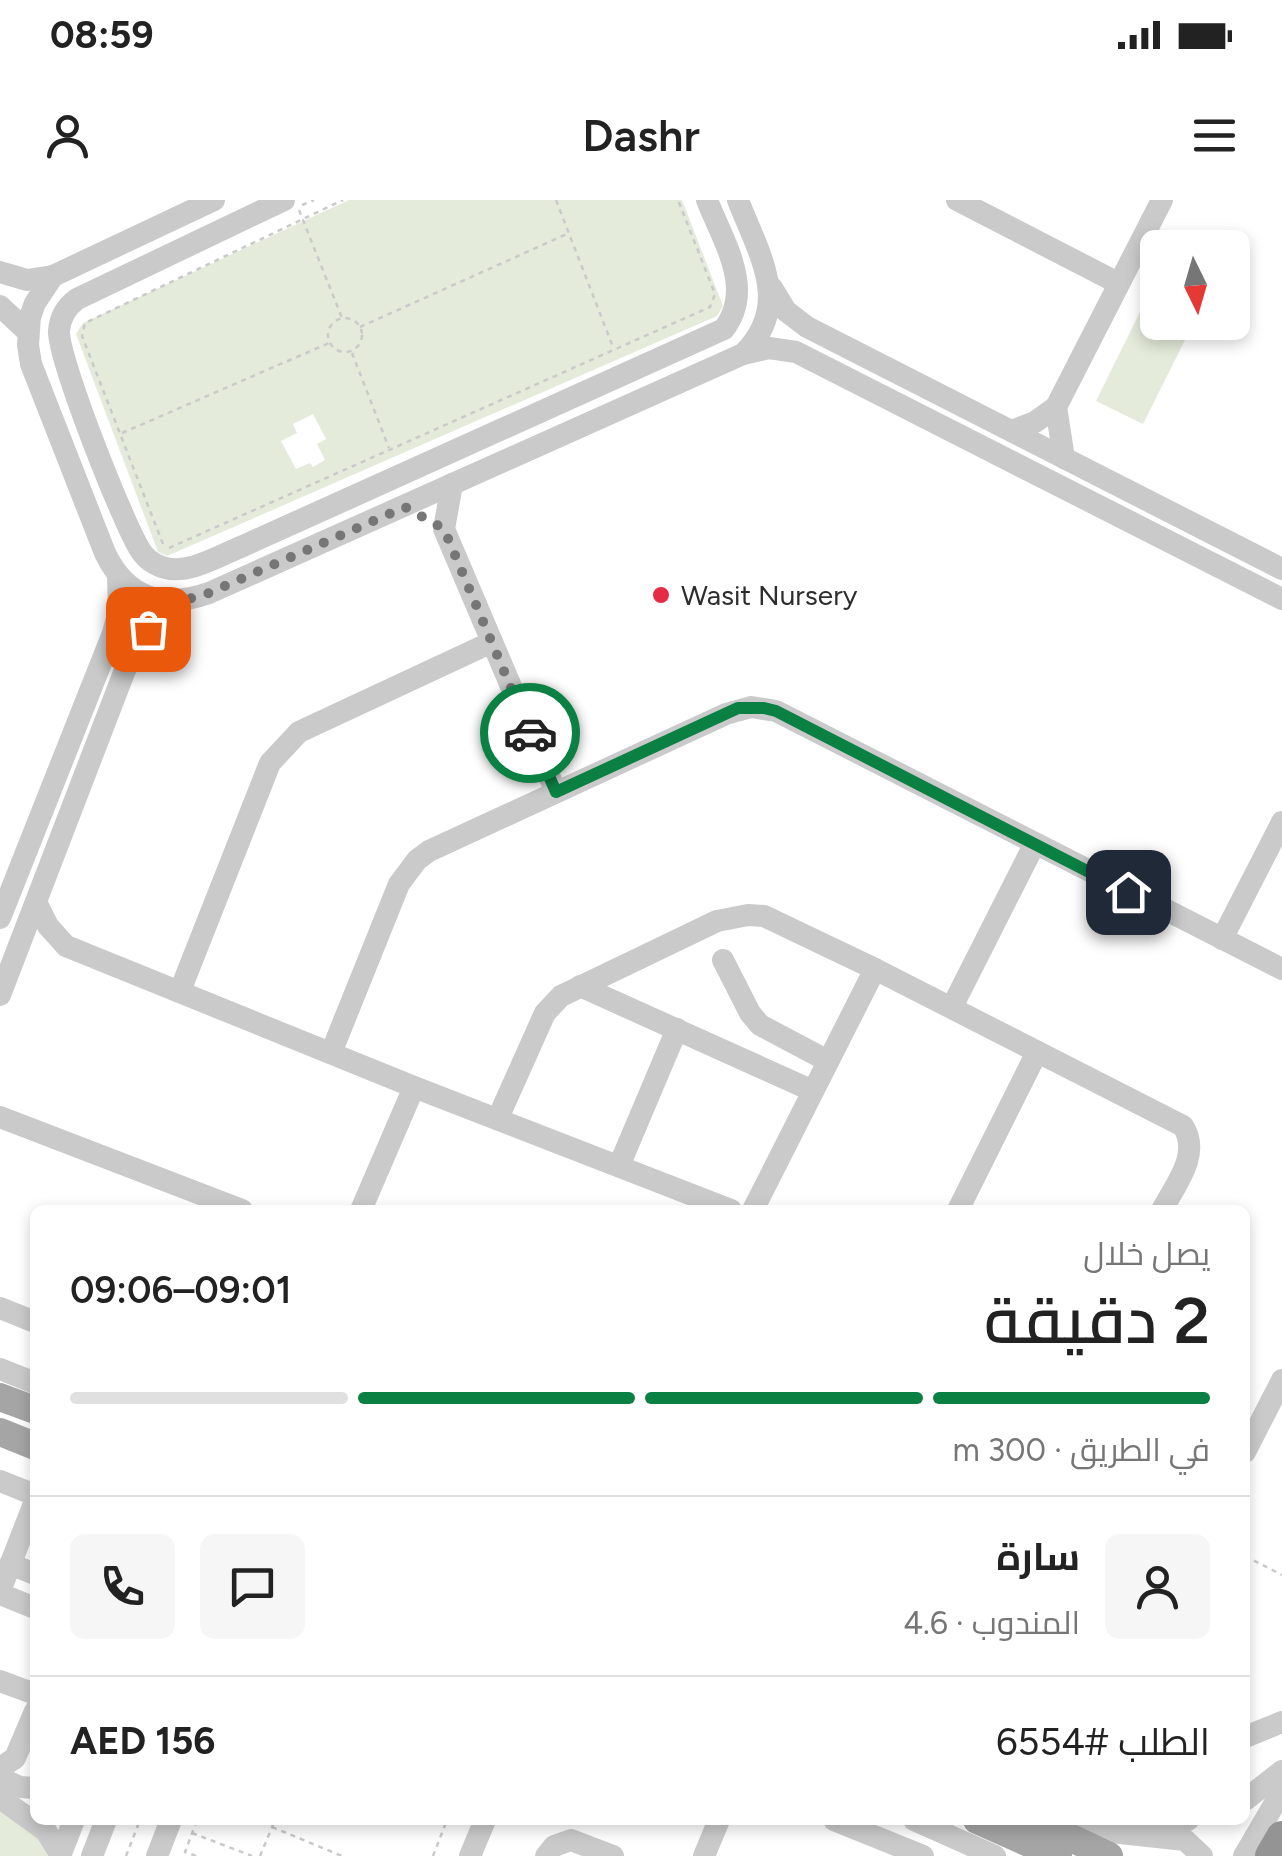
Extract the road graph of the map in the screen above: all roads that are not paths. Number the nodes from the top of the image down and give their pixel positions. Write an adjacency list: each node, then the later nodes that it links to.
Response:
1 (214, 200): 9 (street)
2 (284, 200): 10 (street)
3 (706, 200): 7 (street)
4 (738, 200): 8 (street)
5 (957, 200): 12 (street)
6 (1162, 200): 12 (street)
7 (719, 231): 8 (street); 16 (street)
8 (761, 262): 13 (street)
9 (62, 271): 10 (street); 11 (street); 15 (street)
10 (132, 271): 22 (street)
11 (0, 272)
12 (1118, 283): 23 (street)
13 (772, 288): 17 (street); 21 (street)
14 (0, 306): 15 (street)
15 (28, 332): 18 (street)
16 (670, 354): 19 (street); 30 (street)
17 (743, 354): 19 (street); 20 (street)
18 (32, 364): 22 (street); 31 (street)
19 (720, 364): 26 (street)
20 (834, 370): 21 (street); 35 (street)
21 (899, 372): 24 (street)
22 (76, 393): 27 (street)
23 (1056, 407): 24 (street); 25 (street)
24 (1012, 431): 25 (street)
25 (1064, 458): 32 (street)
26 (452, 484): 28 (street); 29 (street)
27 (116, 494): 30 (street); 31 (street)
28 (405, 507): 29 (street); 34 (street)
29 (444, 529): 37 (street)
30 (243, 546): 34 (street)
31 (105, 553): 33 (street)
32 (1282, 570)
33 (118, 576): 36 (street); 38 (street)
34 (209, 593): 36 (street)
35 (1282, 600)
36 (178, 602): 39 (street)
37 (492, 642): 40 (street); 52 (street)
38 (104, 657): 39 (street); 44 (street)
39 (125, 670): 43 (street)
40 (556, 792): 42 (street); 57 (street)
41 (1282, 822): 45 (street)
42 (1034, 845): 45 (street); 54 (street)
43 (36, 902): 46 (street); 47 (street)
44 (0, 918)
45 (1222, 939): 50 (street)
46 (66, 946): 47 (street); 52 (street)
47 (14, 959): 53 (street)
48 (723, 960): 58 (street)
49 (875, 968): 51 (street); 54 (street); 58 (street)
50 (1282, 969)
51 (580, 986): 55 (street); 62 (street)
52 (180, 991): 57 (street)
53 (0, 995)
54 (952, 1008): 56 (street)
55 (677, 1030): 60 (street); 63 (street)
56 (1037, 1052): 68 (street); 69 (street)
57 (331, 1053): 59 (street)
58 (828, 1061): 60 (street)
59 (414, 1087): 62 (street); 65 (street)
60 (813, 1090): 67 (street)
61 (0, 1116): 64 (street)
62 (498, 1118): 63 (street)
63 (619, 1166): 66 (street)
64 (229, 1205)
65 (363, 1205)
66 (717, 1205)
67 (756, 1205)
68 (960, 1205)
69 (1164, 1205)
70 (0, 1308): 71 (street)
71 (30, 1320)
72 (0, 1369): 74 (street)
73 (1282, 1380): 76 (street)
74 (30, 1382)
75 (0, 1396): 77 (main road)
76 (1276, 1406): 80 (street)
77 (30, 1408)
78 (0, 1432): 79 (main road)
79 (30, 1444)
80 (1250, 1445)
81 (2, 1487): 82 (street)
82 (30, 1496)
83 (30, 1511): 84 (street)
84 (10, 1564): 85 (street); 86 (street)
85 (30, 1572)
86 (0, 1593): 87 (street)
87 (30, 1606)
88 (0, 1681): 89 (street)
89 (30, 1692)
90 (1282, 1722): 92 (street)
91 (30, 1726): 93 (street)
92 (1250, 1736)
93 (18, 1752): 94 (street); 95 (street)
94 (30, 1766)
95 (0, 1768)
96 (1282, 1772): 100 (street)
97 (0, 1778): 98 (street)
98 (30, 1788)
99 (1282, 1790): 128 (street)
100 (1250, 1796)
101 (0, 1797): 102 (street); 103 (street)
102 (30, 1804)
103 (30, 1819)
104 (38, 1825): 117 (street)
105 (75, 1825): 117 (street)
106 (84, 1825): 117 (street)
107 (103, 1825): 117 (street)
108 (168, 1825): 119 (street)
109 (483, 1825): 120 (street)
110 (717, 1825): 123 (street)
111 (846, 1825): 118 (street)
112 (941, 1825): 115 (street)
113 (1044, 1825): 126 (main road)
114 (1094, 1825): 127 (street)
115 (968, 1830): 118 (street); 124 (street); 125 (main road)
116 (1282, 1837): 129 (highway)
117 (84, 1854)
118 (920, 1855)
119 (156, 1856)
120 (470, 1856)
121 (546, 1856): 122 (street)
122 (613, 1856)
123 (704, 1856)
124 (995, 1856)
125 (1058, 1856)
126 (1109, 1856)
127 (1202, 1856)
128 (1244, 1856)
129 (1271, 1856)

